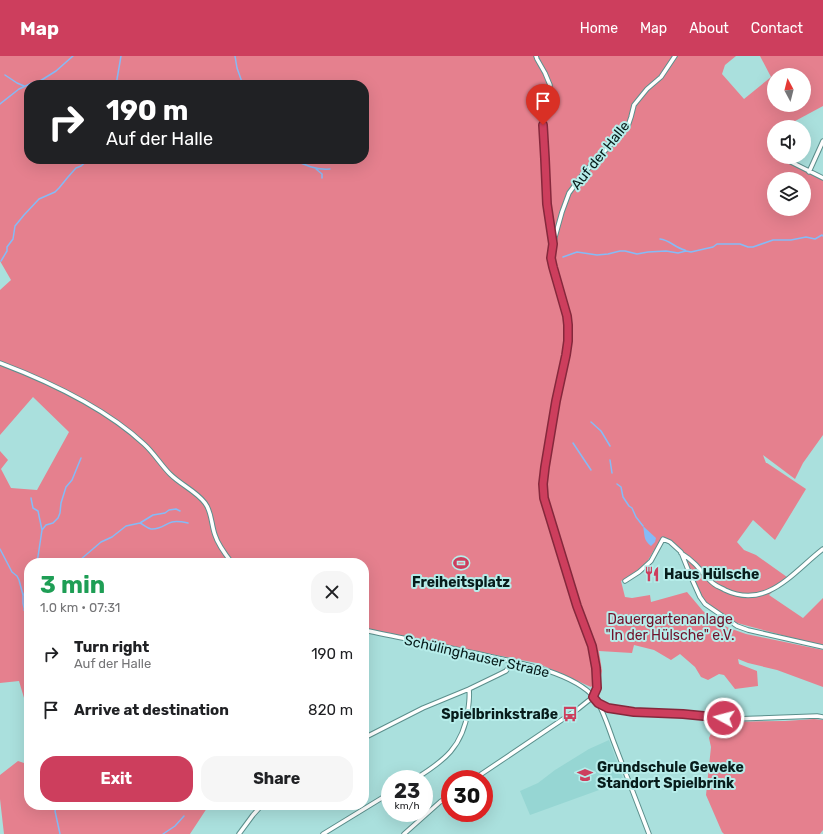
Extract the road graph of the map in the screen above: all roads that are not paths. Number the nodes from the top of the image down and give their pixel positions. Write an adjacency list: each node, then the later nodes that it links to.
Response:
1 (536, 56): 8 (street, Auf der Halle)
2 (675, 56): 8 (street, Auf der Halle)
3 (823, 141): 5 (street)
4 (794, 164): 5 (street)
5 (809, 172)
6 (811, 173): 7 (street)
7 (823, 178)
8 (553, 244): 18 (street, Auf der Halle)
9 (0, 363): 12 (street)
10 (823, 549): 11 (street)
11 (680, 551): 13 (street); 15 (street)
12 (228, 558)
13 (625, 581)
14 (369, 631): 16 (street, Schülinghauser Straße)
15 (823, 647)
16 (512, 662): 17 (street); 18 (street, Schülinghauser Straße)
17 (469, 689): 21 (street); 22 (street)
18 (593, 697): 19 (street, Schülinghauser Straße); 23 (street)
19 (598, 703): 20 (street); 32 (street)
20 (823, 717)
21 (369, 735)
22 (429, 770)
23 (487, 770)
24 (381, 799): 26 (street)
25 (441, 801): 31 (street)
26 (369, 806)
27 (258, 810): 29 (street)
28 (363, 810): 30 (street)
29 (239, 834)
30 (324, 834)
31 (404, 834)
32 (649, 834)

